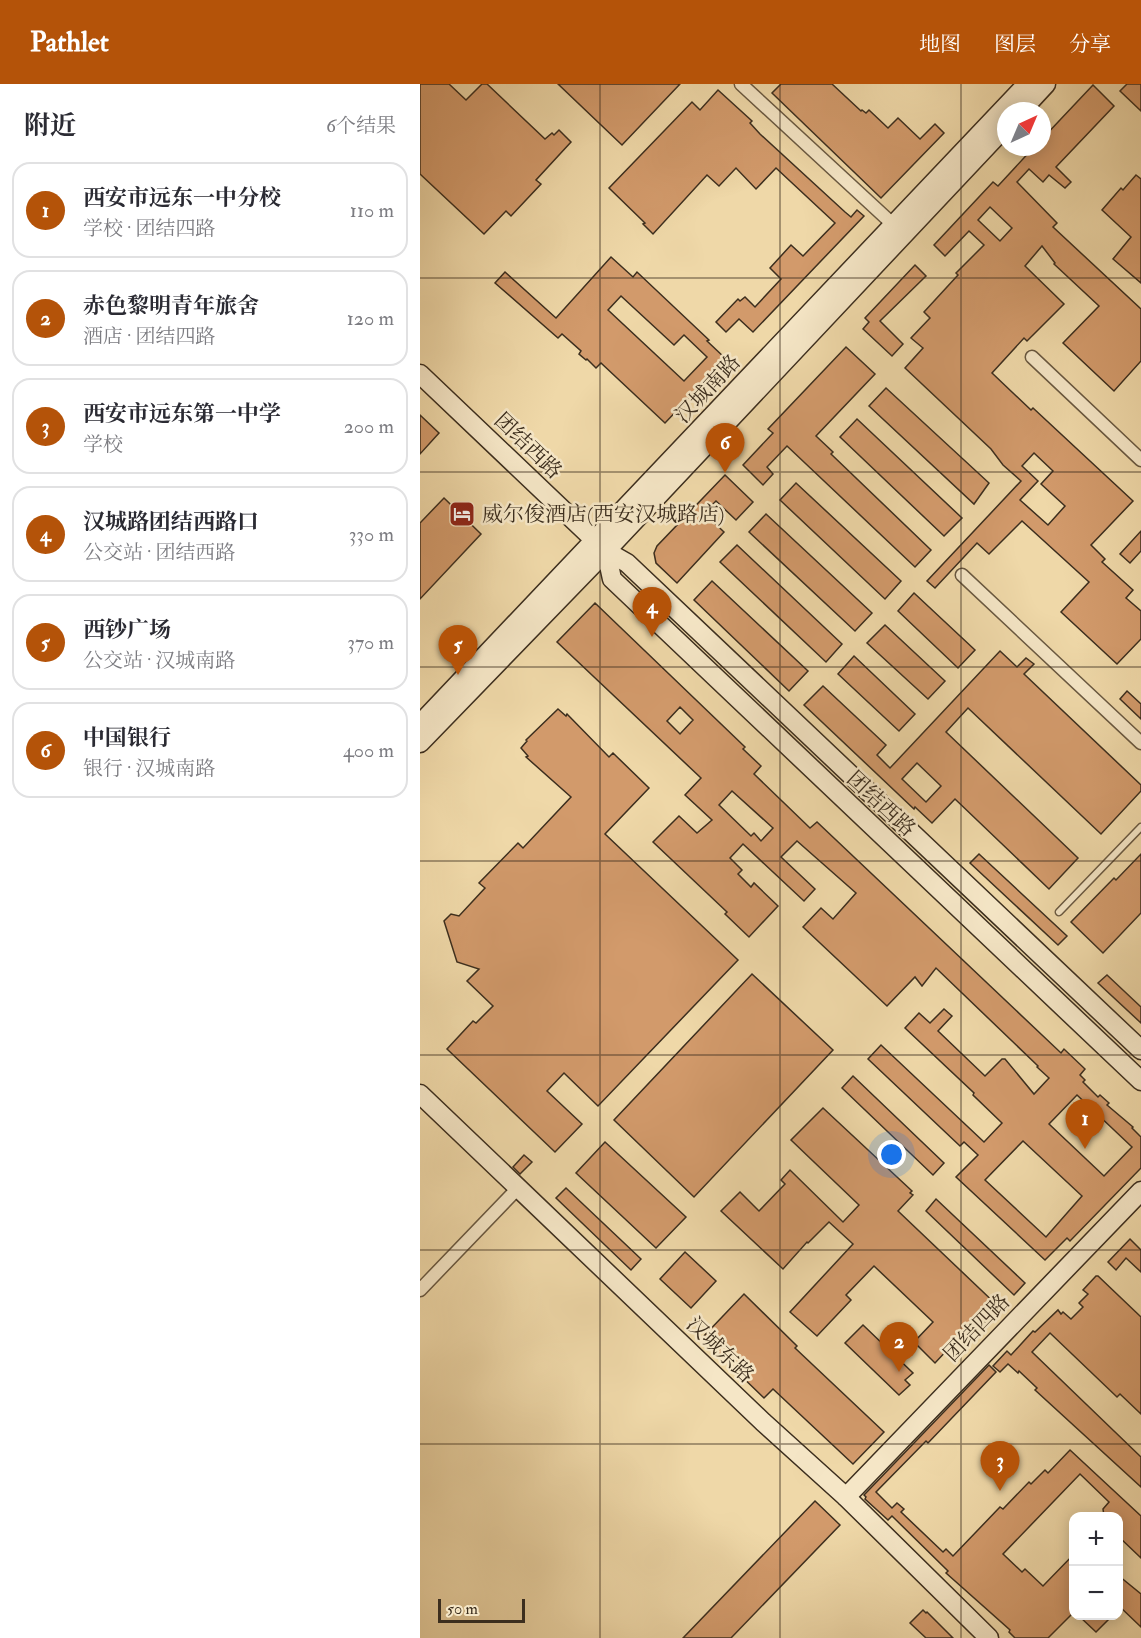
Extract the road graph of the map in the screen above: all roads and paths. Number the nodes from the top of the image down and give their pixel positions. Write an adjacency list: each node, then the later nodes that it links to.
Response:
1 (741, 84): 6 (street)
2 (1027, 84): 6 (street, 汉城南路)
3 (1046, 84): 4 (street)
4 (1029, 102)
5 (997, 135): 6 (street, 汉城南路)
6 (898, 230): 10 (street, 汉城南路)
7 (1032, 357): 9 (street)
8 (420, 374): 10 (street, 团结西路)
9 (1141, 460)
10 (601, 546): 12 (street, 汉城南路); 13 (street, 汉城南路); 17 (street, 团结西路); 18 (street, 团结西路)
11 (962, 575): 14 (street)
12 (420, 724)
13 (420, 743)
14 (1141, 743)
15 (1141, 827): 16 (lane)
16 (1059, 912)
17 (1141, 1050)
18 (1141, 1081)
19 (420, 1094): 20 (street, 汉城东路)
20 (518, 1188): 22 (street); 23 (street, 汉城东路)
21 (1141, 1191): 23 (street, 团结四路)
22 (420, 1290)
23 (846, 1497): 24 (street, 汉城东路)
24 (989, 1638)

